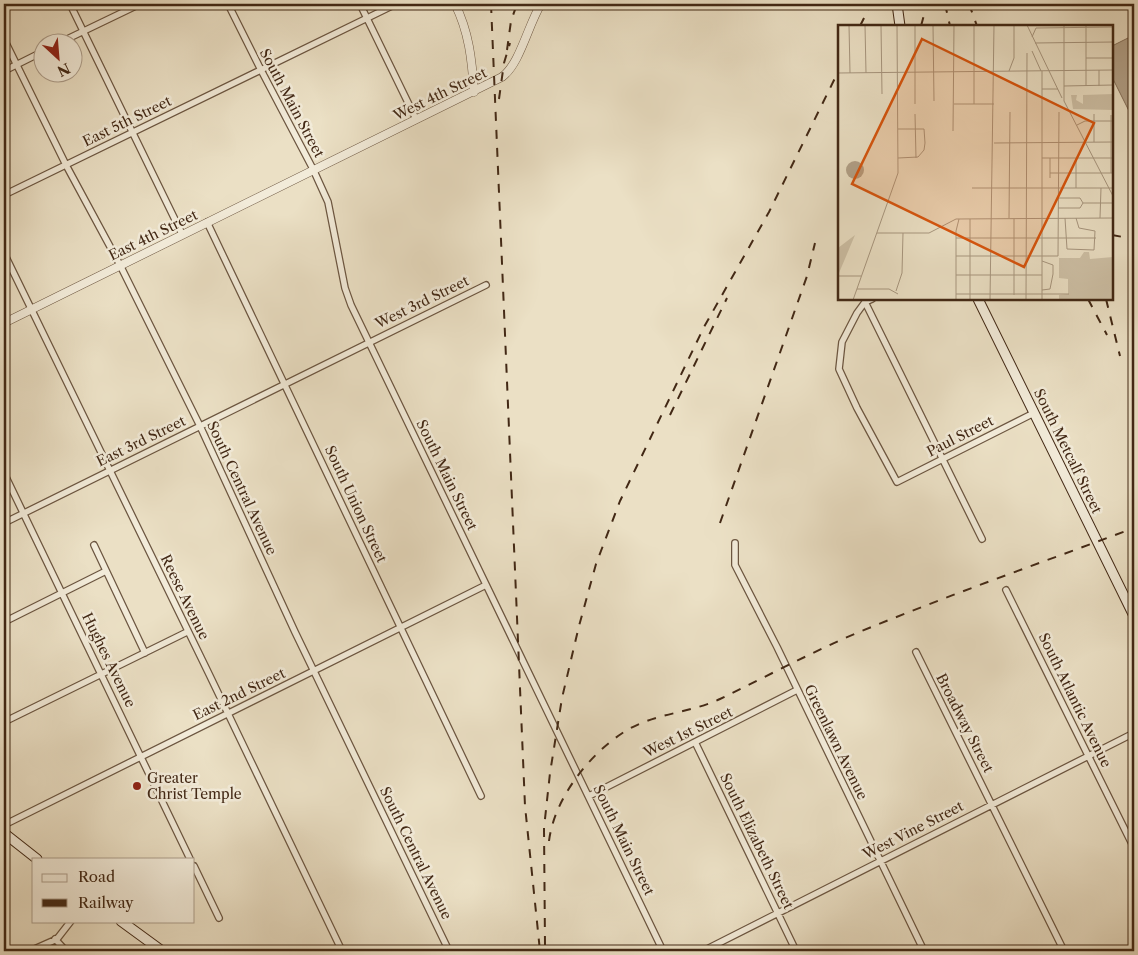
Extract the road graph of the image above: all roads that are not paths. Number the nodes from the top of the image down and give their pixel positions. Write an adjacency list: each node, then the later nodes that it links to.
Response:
1 (70, 4): 11 (street)
2 (140, 4): 11 (street)
3 (228, 4): 15 (street, South Main Street)
4 (360, 4): 9 (street)
5 (396, 4): 9 (street, East 5th Street)
6 (455, 4): 17 (street)
7 (541, 4): 17 (street, West 4th Street)
8 (897, 4): 10 (main road)
9 (367, 18): 15 (street, East 5th Street); 18 (street)
10 (900, 25)
11 (83, 32): 19 (street)
12 (4, 39): 14 (street, South Central Avenue)
13 (32, 57): 14 (street)
14 (16, 65): 16 (street); 20 (street, South Central Avenue)
15 (261, 70): 19 (street, East 5th Street); 21 (street, South Main Street)
16 (4, 71)
17 (474, 92): 18 (street, West 4th Street)
18 (416, 119): 21 (street, West 4th Street)
19 (133, 132): 20 (street, East 5th Street); 24 (street)
20 (66, 165): 22 (street, East 5th Street); 26 (street, South Central Avenue)
21 (313, 169): 23 (street, East 4th Street); 33 (street, South Main Street)
22 (4, 195)
23 (208, 222): 24 (street, East 4th Street); 34 (street, South Union Street)
24 (182, 234): 26 (street, East 4th Street)
25 (4, 253): 31 (street, Reese Avenue)
26 (120, 265): 31 (street, East 4th Street); 36 (street, South Central Avenue)
27 (486, 285): 33 (street, West 3rd Street)
28 (870, 300): 30 (street)
29 (978, 300): 35 (main road, South Metcalf Street)
30 (865, 302): 37 (street); 37 (street, Paul Street)
31 (31, 309): 32 (street, East 4th Street); 38 (street, Reese Avenue)
32 (4, 323)
33 (370, 342): 34 (street, East 3rd Street); 46 (street, South Main Street)
34 (286, 383): 36 (street, East 3rd Street); 51 (street, South Union Street)
35 (1034, 413): 37 (street, Paul Street); 49 (main road, South Metcalf Street)
36 (200, 426): 38 (street, East 3rd Street); 55 (street, South Central Avenue)
37 (942, 459): 42 (street)
38 (109, 470): 40 (street, East 3rd Street); 52 (street, Reese Avenue)
39 (4, 473): 40 (street, Hughes Avenue)
40 (23, 513): 41 (street, East 3rd Street); 48 (street, Hughes Avenue)
41 (4, 523)
42 (982, 539)
43 (735, 543): 57 (street, Greenlawn Avenue)
44 (94, 545): 45 (street)
45 (106, 571): 48 (street); 54 (street)
46 (486, 585): 51 (street, East 2nd Street); 65 (street, South Main Street)
47 (1006, 590): 62 (street, South Atlantic Avenue)
48 (62, 593): 50 (street); 56 (street, Hughes Avenue)
49 (1134, 616)
50 (4, 622)
51 (401, 628): 55 (street, East 2nd Street); 64 (street, South Union Street)
52 (187, 632): 54 (street); 58 (street, Reese Avenue)
53 (916, 652): 66 (street, Broadway Street)
54 (145, 653): 56 (street)
55 (314, 671): 58 (street, East 2nd Street); 83 (street, South Central Avenue)
56 (102, 675): 59 (street); 63 (street, Hughes Avenue)
57 (797, 690): 61 (street, West 1st Street); 72 (street, Greenlawn Avenue)
58 (227, 714): 63 (street, East 2nd Street); 82 (street, Reese Avenue)
59 (5, 720)
60 (1134, 733): 62 (street, West Vine Street)
61 (695, 742): 65 (street, West 1st Street); 74 (street, South Elizabeth Street)
62 (1089, 756): 66 (street, West Vine Street); 69 (street, South Atlantic Avenue)
63 (141, 757): 67 (street, East 2nd Street); 71 (street, Hughes Avenue)
64 (481, 796)
65 (589, 796): 84 (street, South Main Street)
66 (992, 805): 72 (street, West Vine Street); 88 (street, Broadway Street)
67 (4, 825)
68 (4, 833): 70 (main road)
69 (1134, 848)
70 (37, 858)
71 (190, 858)
72 (880, 861): 74 (street, West Vine Street); 87 (street, Greenlawn Avenue)
73 (195, 868): 75 (street)
74 (778, 912): 85 (street, West Vine Street); 86 (street, South Elizabeth Street)
75 (219, 918)
76 (70, 922): 78 (street)
77 (122, 922): 81 (main road)
78 (55, 939): 79 (street); 80 (street)
79 (30, 951)
80 (66, 951)
81 (162, 951)
82 (342, 951)
83 (450, 951)
84 (663, 951)
85 (703, 951)
86 (796, 951)
87 (924, 951)
88 (1064, 951)

